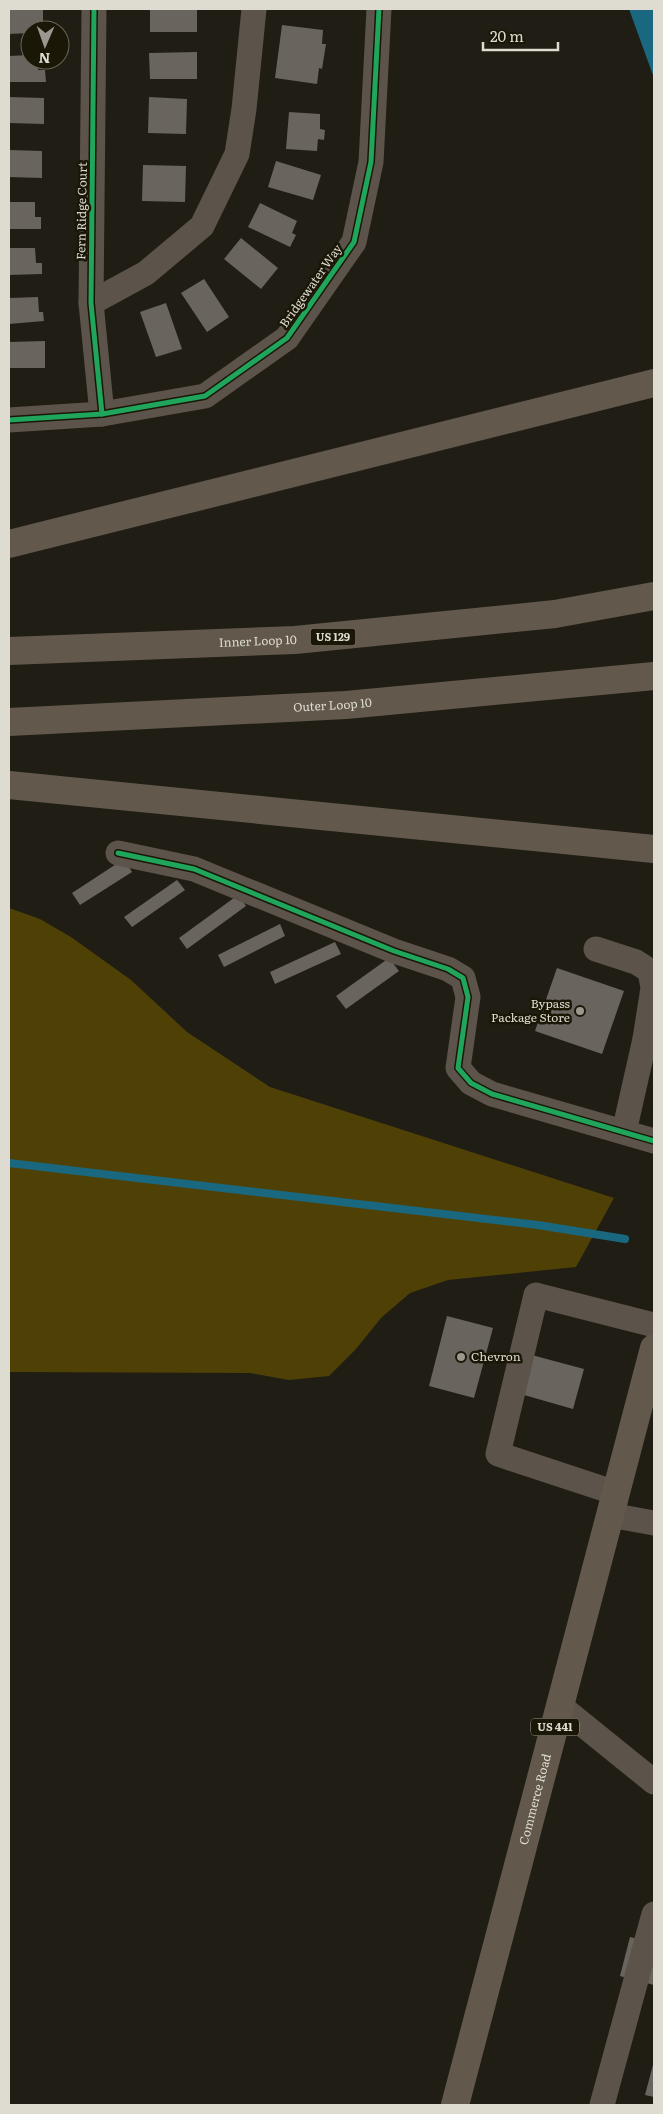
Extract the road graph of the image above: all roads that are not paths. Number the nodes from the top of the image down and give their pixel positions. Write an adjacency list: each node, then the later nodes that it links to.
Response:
1 (94, 9): 4 (street, Fern Ridge Court)
2 (254, 9): 4 (street)
3 (379, 9): 6 (street, Bridgewater Way)
4 (91, 303): 6 (street, Fern Ridge Court)
5 (654, 383): 8 (highway)
6 (102, 414): 7 (street, Bridgewater Way)
7 (9, 420)
8 (9, 544)
9 (654, 596): 10 (highway, Inner Loop 10 / US 129)
10 (9, 651)
11 (654, 676): 12 (highway, Outer Loop 10)
12 (9, 722)
13 (9, 785): 14 (highway)
14 (654, 848)
15 (118, 853): 18 (street)
16 (596, 949): 17 (street)
17 (650, 1040): 18 (street)
18 (624, 1132): 19 (street)
19 (654, 1142)
20 (654, 1325): 22 (street)
21 (654, 1348): 22 (highway, Commerce Road / US 441)
22 (613, 1504): 23 (street); 24 (highway, Commerce Road / US 441)
23 (654, 1523)
24 (560, 1706): 25 (street); 27 (highway, Commerce Road / US 441)
25 (654, 1782)
26 (654, 1914): 28 (street)
27 (455, 2105)
28 (602, 2105)

